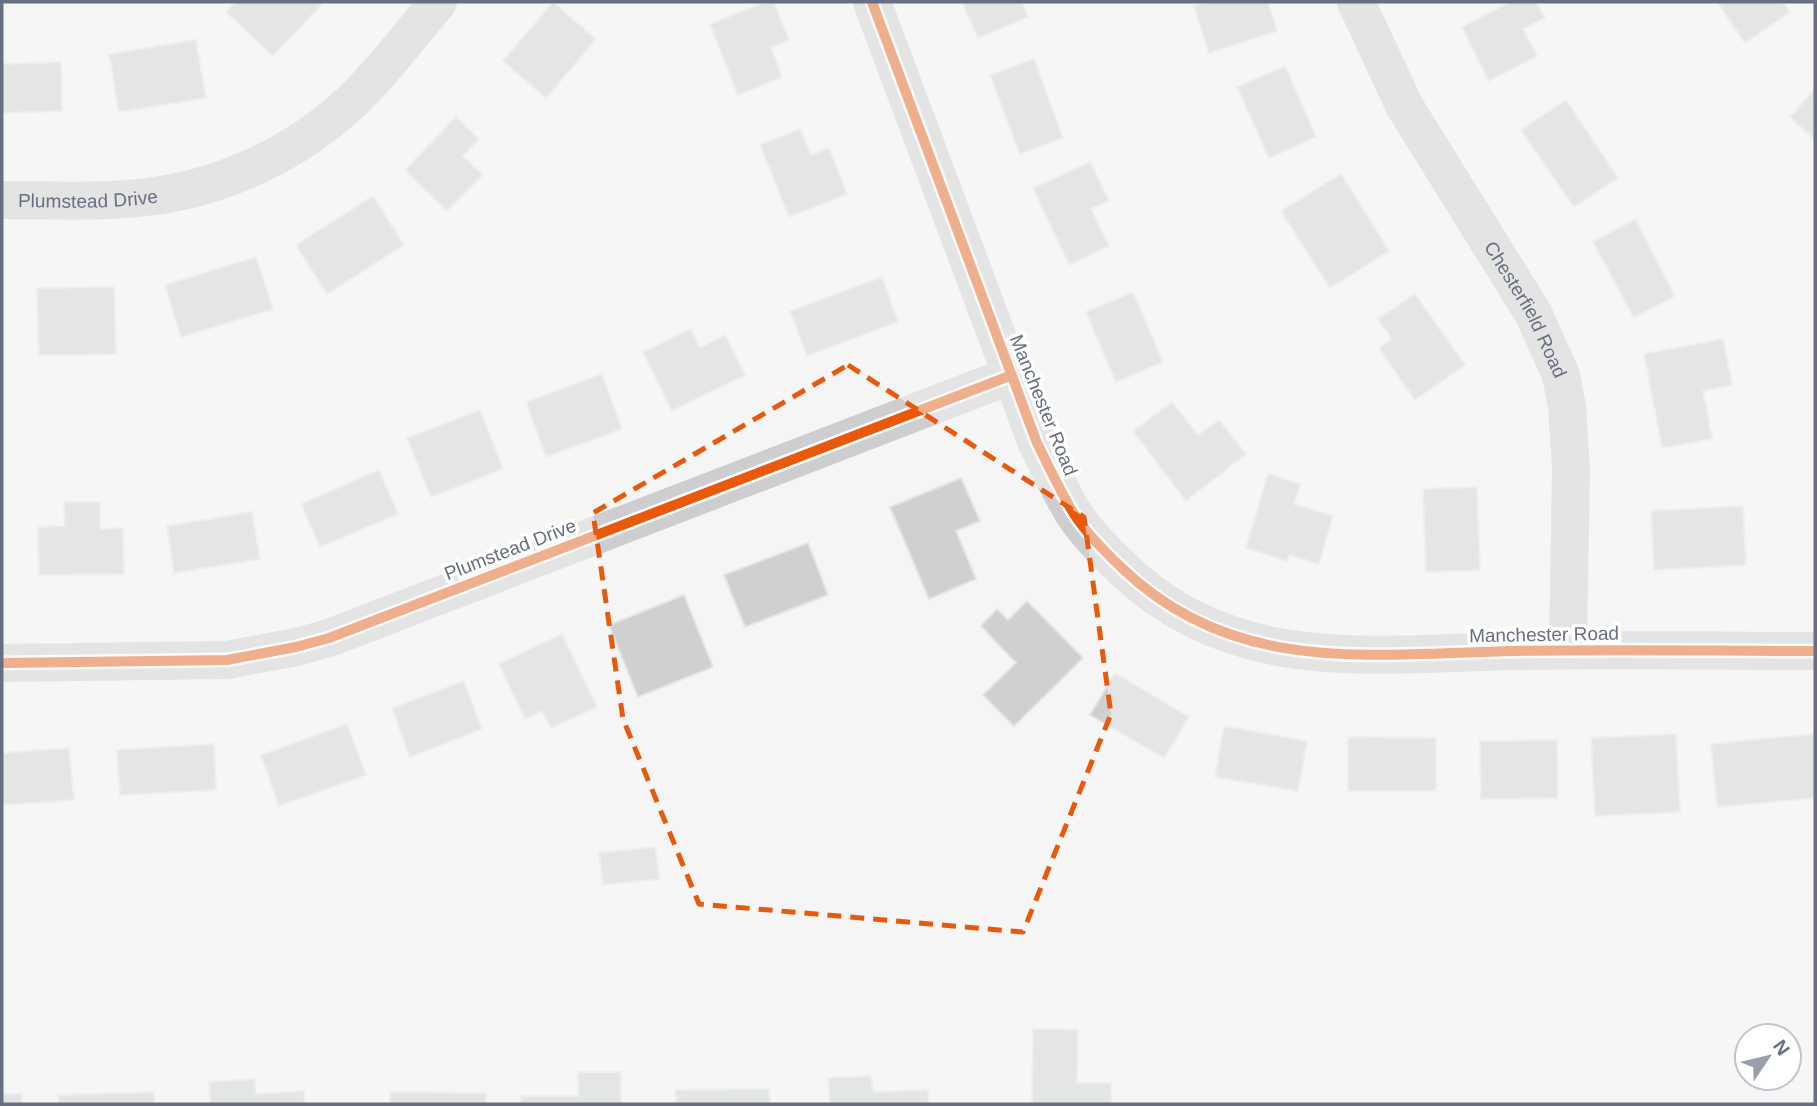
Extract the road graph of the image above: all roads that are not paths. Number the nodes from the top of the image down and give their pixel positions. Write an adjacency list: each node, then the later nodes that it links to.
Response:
1 (438, 2): 4 (street, Plumstead Drive)
2 (872, 2): 5 (street, Manchester Road)
3 (1356, 2): 6 (street, Chesterfield Road)
4 (2, 200)
5 (1012, 375): 6 (street, Manchester Road); 8 (street, Plumstead Drive)
6 (1567, 650): 7 (street, Manchester Road)
7 (1815, 651)
8 (2, 663)

